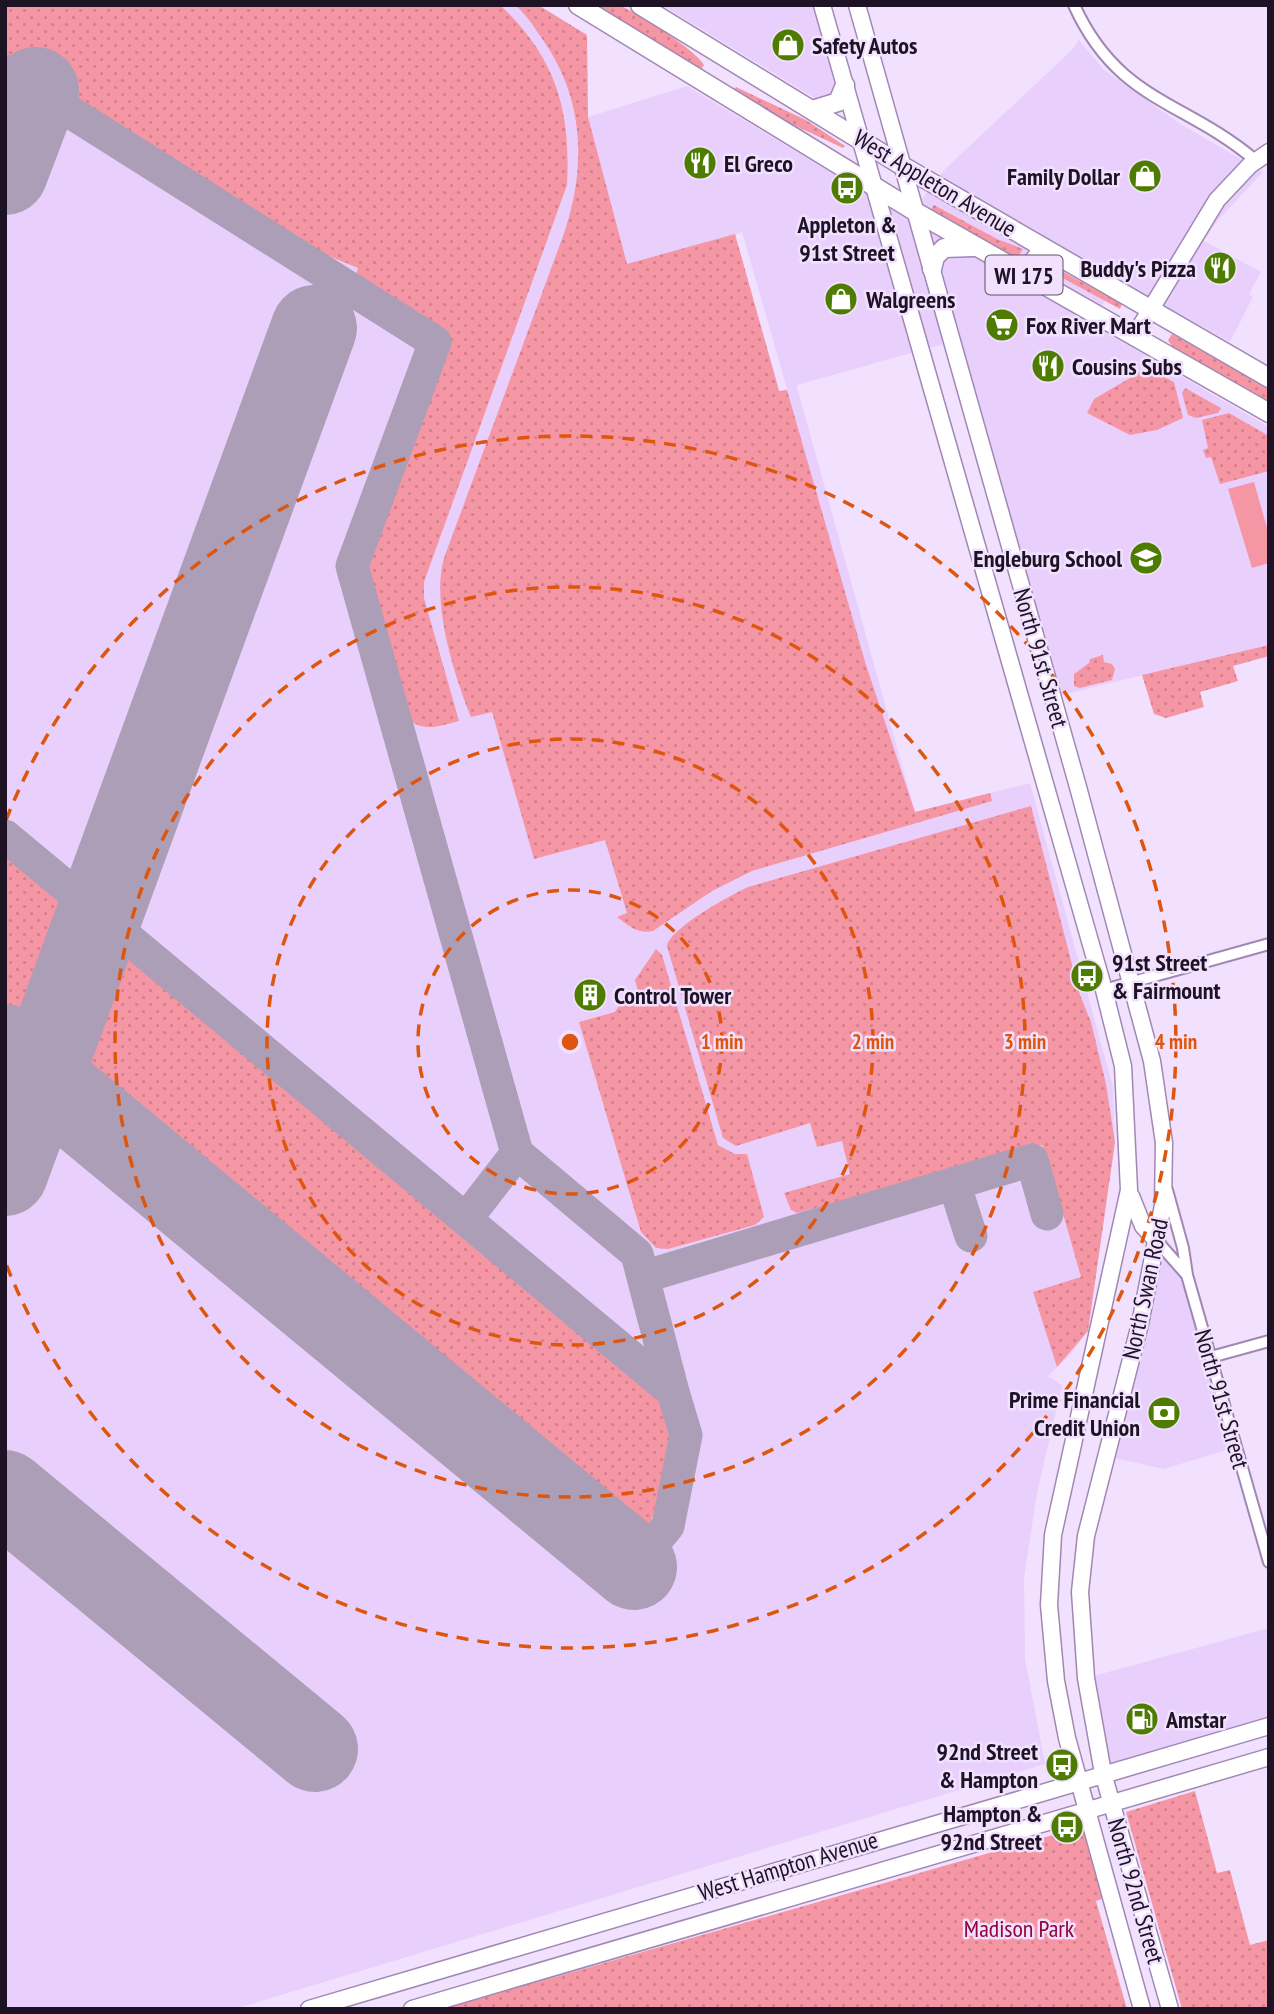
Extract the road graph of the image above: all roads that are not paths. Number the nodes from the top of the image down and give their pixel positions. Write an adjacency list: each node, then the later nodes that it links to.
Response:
1 (578, 5): 11 (main road, West Appleton Avenue / WI 175)
2 (640, 5): 7 (main road, West Appleton Avenue / WI 175)
3 (822, 5): 6 (main road, North 91st Street)
4 (857, 5): 10 (main road, North 91st Street)
5 (1074, 5): 9 (street)
6 (845, 85): 7 (main road); 8 (main road, North 91st Street)
7 (812, 110): 8 (main road, West Appleton Avenue / WI 175)
8 (859, 138): 10 (main road, West Appleton Avenue / WI 175); 11 (main road, North 91st Street)
9 (1262, 156): 17 (main road)
10 (901, 165): 12 (main road, North 91st Street); 14 (main road, West Appleton Avenue / WI 175)
11 (873, 185): 12 (main road, West Appleton Avenue / WI 175); 23 (main road, North 91st Street)
12 (916, 212): 13 (main road, West Appleton Avenue / WI 175); 15 (main road, North 91st Street)
13 (979, 248): 15 (main road); 16 (main road, West Appleton Avenue / WI 175)
14 (1044, 248): 16 (main road); 17 (main road, West Appleton Avenue / WI 175)
15 (932, 270): 22 (main road, North 91st Street)
16 (1023, 274): 18 (main road, West Appleton Avenue / WI 175)
17 (1151, 310): 18 (main road); 19 (main road, West Appleton Avenue / WI 175)
18 (1134, 337): 20 (main road, West Appleton Avenue / WI 175)
19 (1269, 378)
20 (1269, 413)
21 (1269, 944): 22 (street)
22 (1130, 983): 23 (street); 24 (main road, North 91st Street)
23 (1104, 990): 25 (main road, North 91st Street)
24 (1163, 1176): 26 (main road, North Swan Road); 27 (street, North 91st Street)
25 (1129, 1190): 26 (main road); 34 (main road, North Swan Road)
26 (1157, 1241): 27 (street, North 91st Street); 33 (main road, North Swan Road)
27 (1187, 1275): 29 (street, North 91st Street)
28 (1269, 1341): 29 (street)
29 (1210, 1357): 30 (street, North 91st Street)
30 (1269, 1562)
31 (1269, 1726): 33 (main road, West Hampton Avenue)
32 (1269, 1757): 35 (main road, West Hampton Avenue)
33 (1103, 1773): 34 (main road, West Hampton Avenue); 35 (main road, North 92nd Street)
34 (1079, 1780): 36 (main road, North 92nd Street); 37 (main road, West Hampton Avenue)
35 (1110, 1802): 36 (main road, West Hampton Avenue); 40 (main road, North 92nd Street)
36 (1086, 1809): 38 (main road, West Hampton Avenue); 39 (main road, North 92nd Street)
37 (309, 2009)
38 (412, 2009)
39 (1142, 2009)
40 (1170, 2009)

